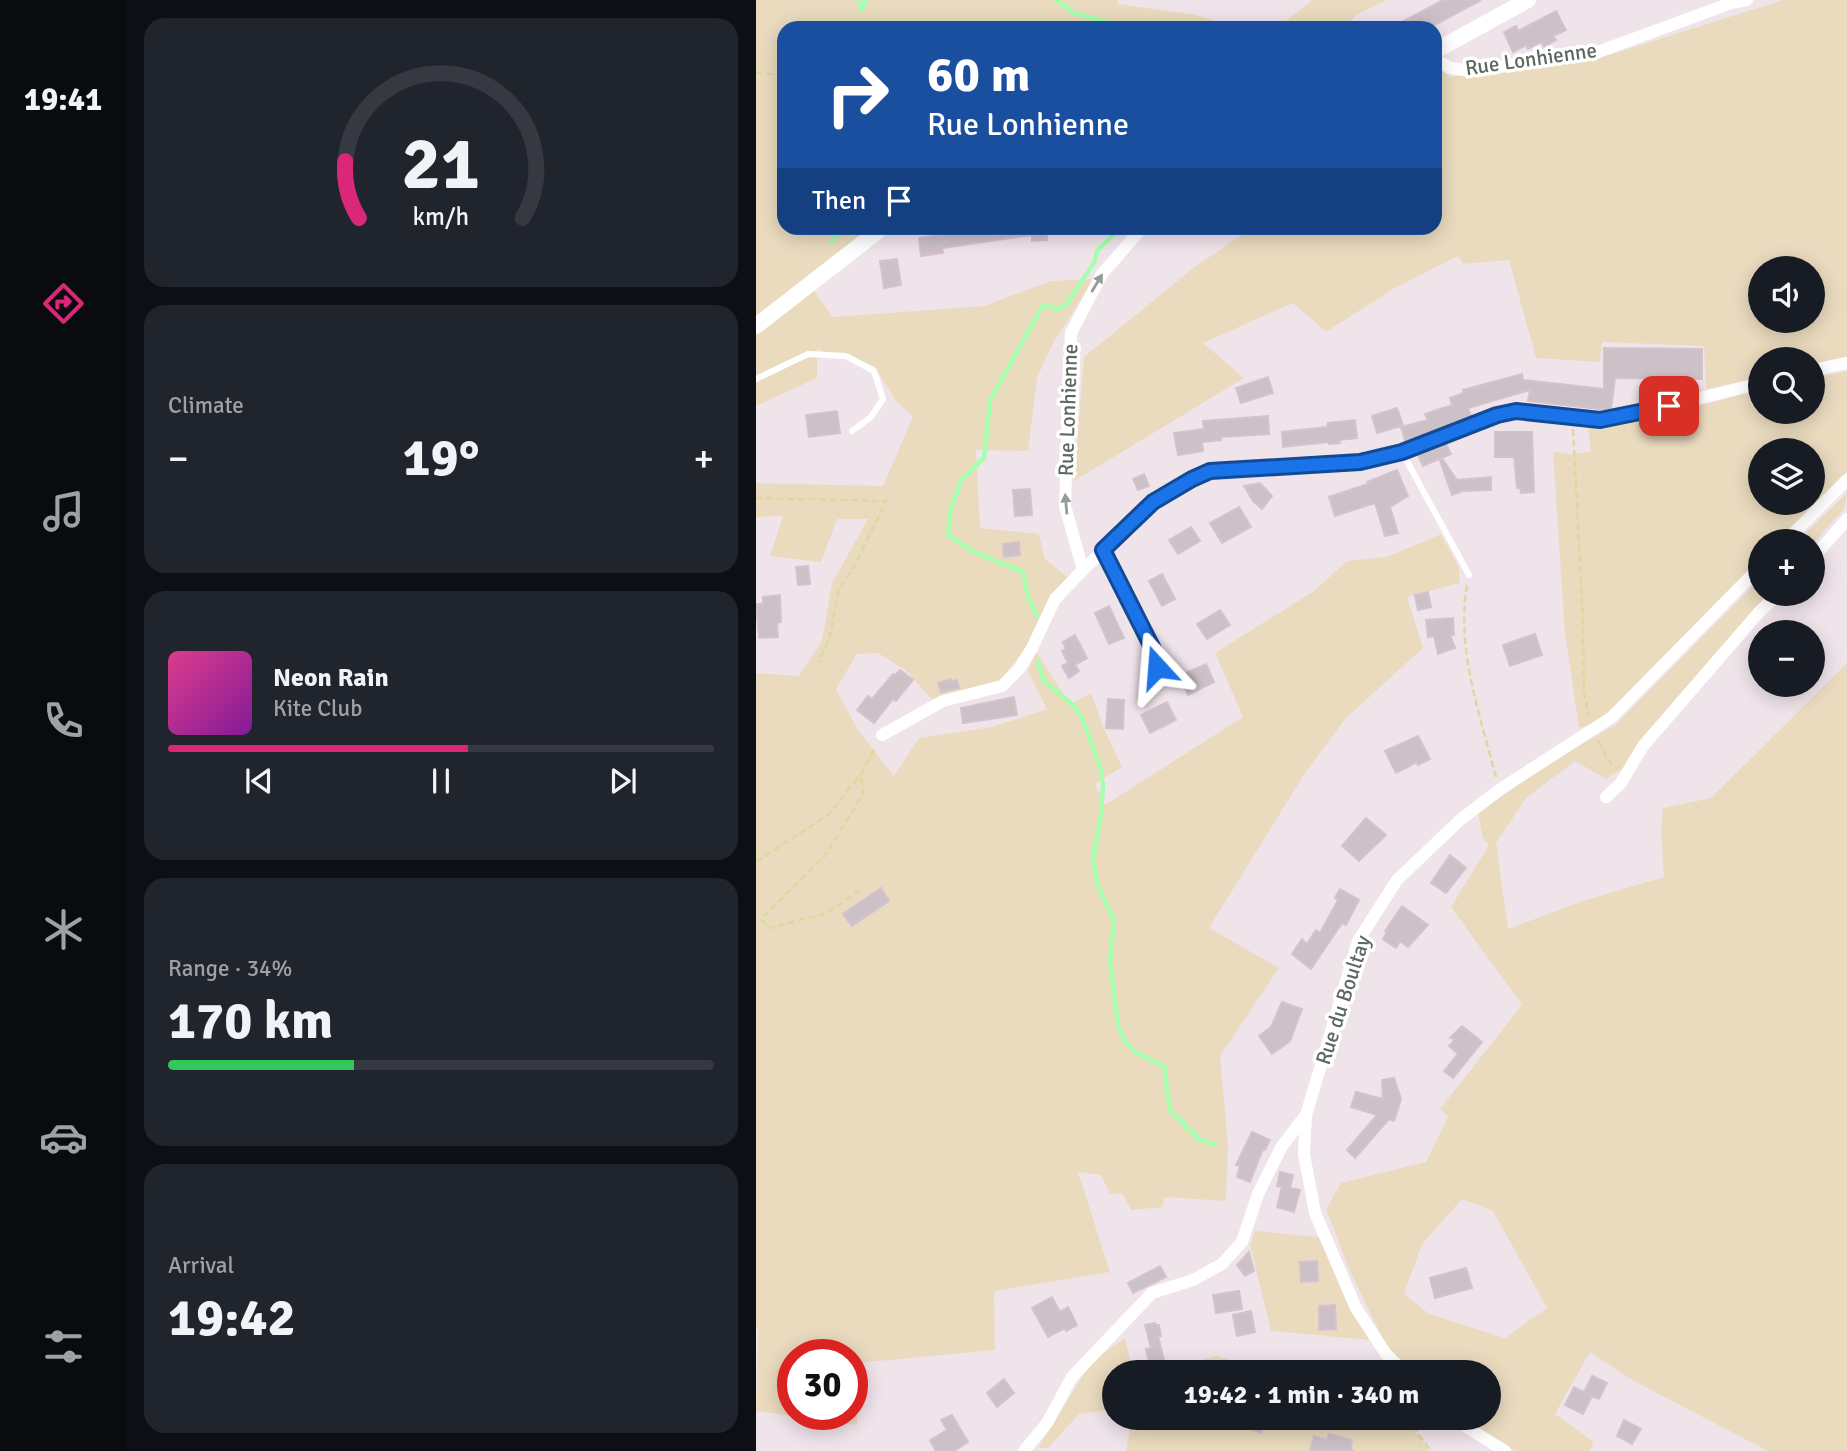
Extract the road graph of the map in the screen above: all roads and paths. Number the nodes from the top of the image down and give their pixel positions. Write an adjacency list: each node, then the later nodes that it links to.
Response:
1 (1528, 0): 3 (street)
2 (1747, 0): 4 (street, Rue Lonhienne)
3 (1442, 47)
4 (1442, 63)
5 (756, 73): 6 (path)
6 (777, 74)
7 (872, 235): 9 (street)
8 (1136, 235): 23 (street, Rue Lonhienne, one-way to 8)
9 (756, 326)
10 (1847, 363): 11 (street)
11 (1825, 368)
12 (756, 379): 15 (lane)
13 (1748, 386): 14 (street)
14 (1573, 418): 16 (street); 29 (path)
15 (852, 431)
16 (1402, 452): 22 (street); 24 (lane)
17 (1847, 480): 20 (street)
18 (756, 498): 27 (path)
19 (1847, 519): 21 (street)
20 (1798, 529)
21 (1825, 544)
22 (1103, 550): 23 (street); 28 (street)
23 (1083, 570): 30 (street)
24 (1469, 575): 33 (path)
25 (1748, 578): 29 (street, Rue du Boultay)
26 (1766, 606): 32 (street)
27 (819, 662)
28 (1157, 667)
29 (1592, 730): 32 (path); 33 (street, Rue du Boultay)
30 (882, 735): 31 (path)
31 (861, 774): 35 (path); 36 (path)
32 (1621, 783): 34 (street)
33 (1499, 790): 37 (street, Rue du Boultay)
34 (1606, 797)
35 (756, 862)
36 (860, 890)
37 (1306, 1115): 38 (street, Rue du Boultay); 41 (street)
38 (1392, 1360)
39 (1415, 1430): 42 (path)
40 (1471, 1430): 43 (street)
41 (1024, 1451)
42 (1431, 1451)
43 (1505, 1451)

